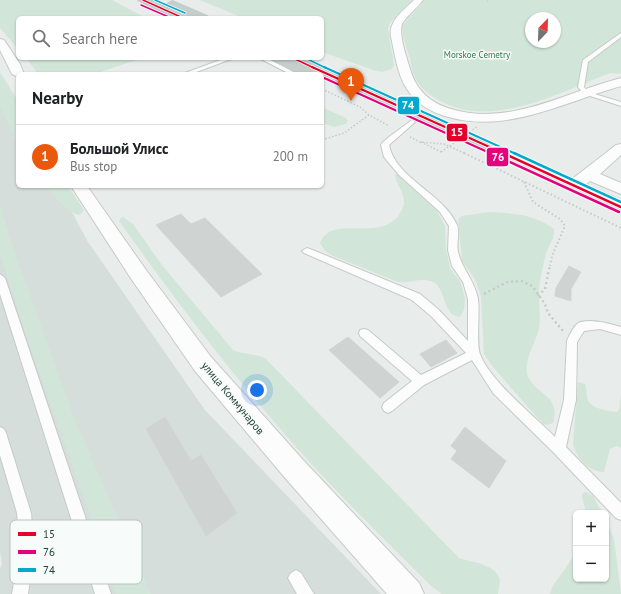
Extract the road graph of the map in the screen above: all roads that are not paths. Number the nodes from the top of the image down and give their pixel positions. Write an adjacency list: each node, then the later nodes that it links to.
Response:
1 (143, 0): 4 (highway)
2 (163, 0): 5 (highway)
3 (419, 0): 20 (street)
4 (179, 16)
5 (199, 16)
6 (621, 35): 20 (lane)
7 (0, 42): 12 (street)
8 (225, 60): 13 (lane)
9 (266, 60): 14 (lane)
10 (278, 60): 15 (highway)
11 (297, 60): 17 (highway)
12 (17, 72)
13 (191, 72)
14 (291, 72)
15 (304, 72)
16 (324, 72): 25 (highway)
17 (324, 72)
18 (324, 81): 22 (highway)
19 (621, 82): 20 (street)
20 (586, 93): 21 (lane)
21 (621, 104)
22 (406, 127): 29 (highway); 34 (lane)
23 (621, 148): 24 (street)
24 (589, 175): 25 (street); 27 (street)
25 (574, 186): 28 (highway)
26 (80, 188): 48 (street, улица Коммунаров)
27 (621, 189)
28 (621, 207)
29 (621, 219)
30 (307, 251): 34 (lane)
31 (0, 278): 41 (lane)
32 (621, 331): 38 (lane)
33 (364, 334): 35 (lane)
34 (474, 354): 35 (lane); 38 (lane)
35 (420, 381): 36 (lane)
36 (388, 407)
37 (0, 433): 40 (lane)
38 (559, 449): 39 (lane)
39 (621, 513)
40 (25, 520)
41 (80, 520)
42 (296, 578): 47 (lane)
43 (22, 584): 45 (lane)
44 (100, 584): 46 (lane)
45 (20, 594)
46 (103, 594)
47 (306, 594)
48 (408, 594)

